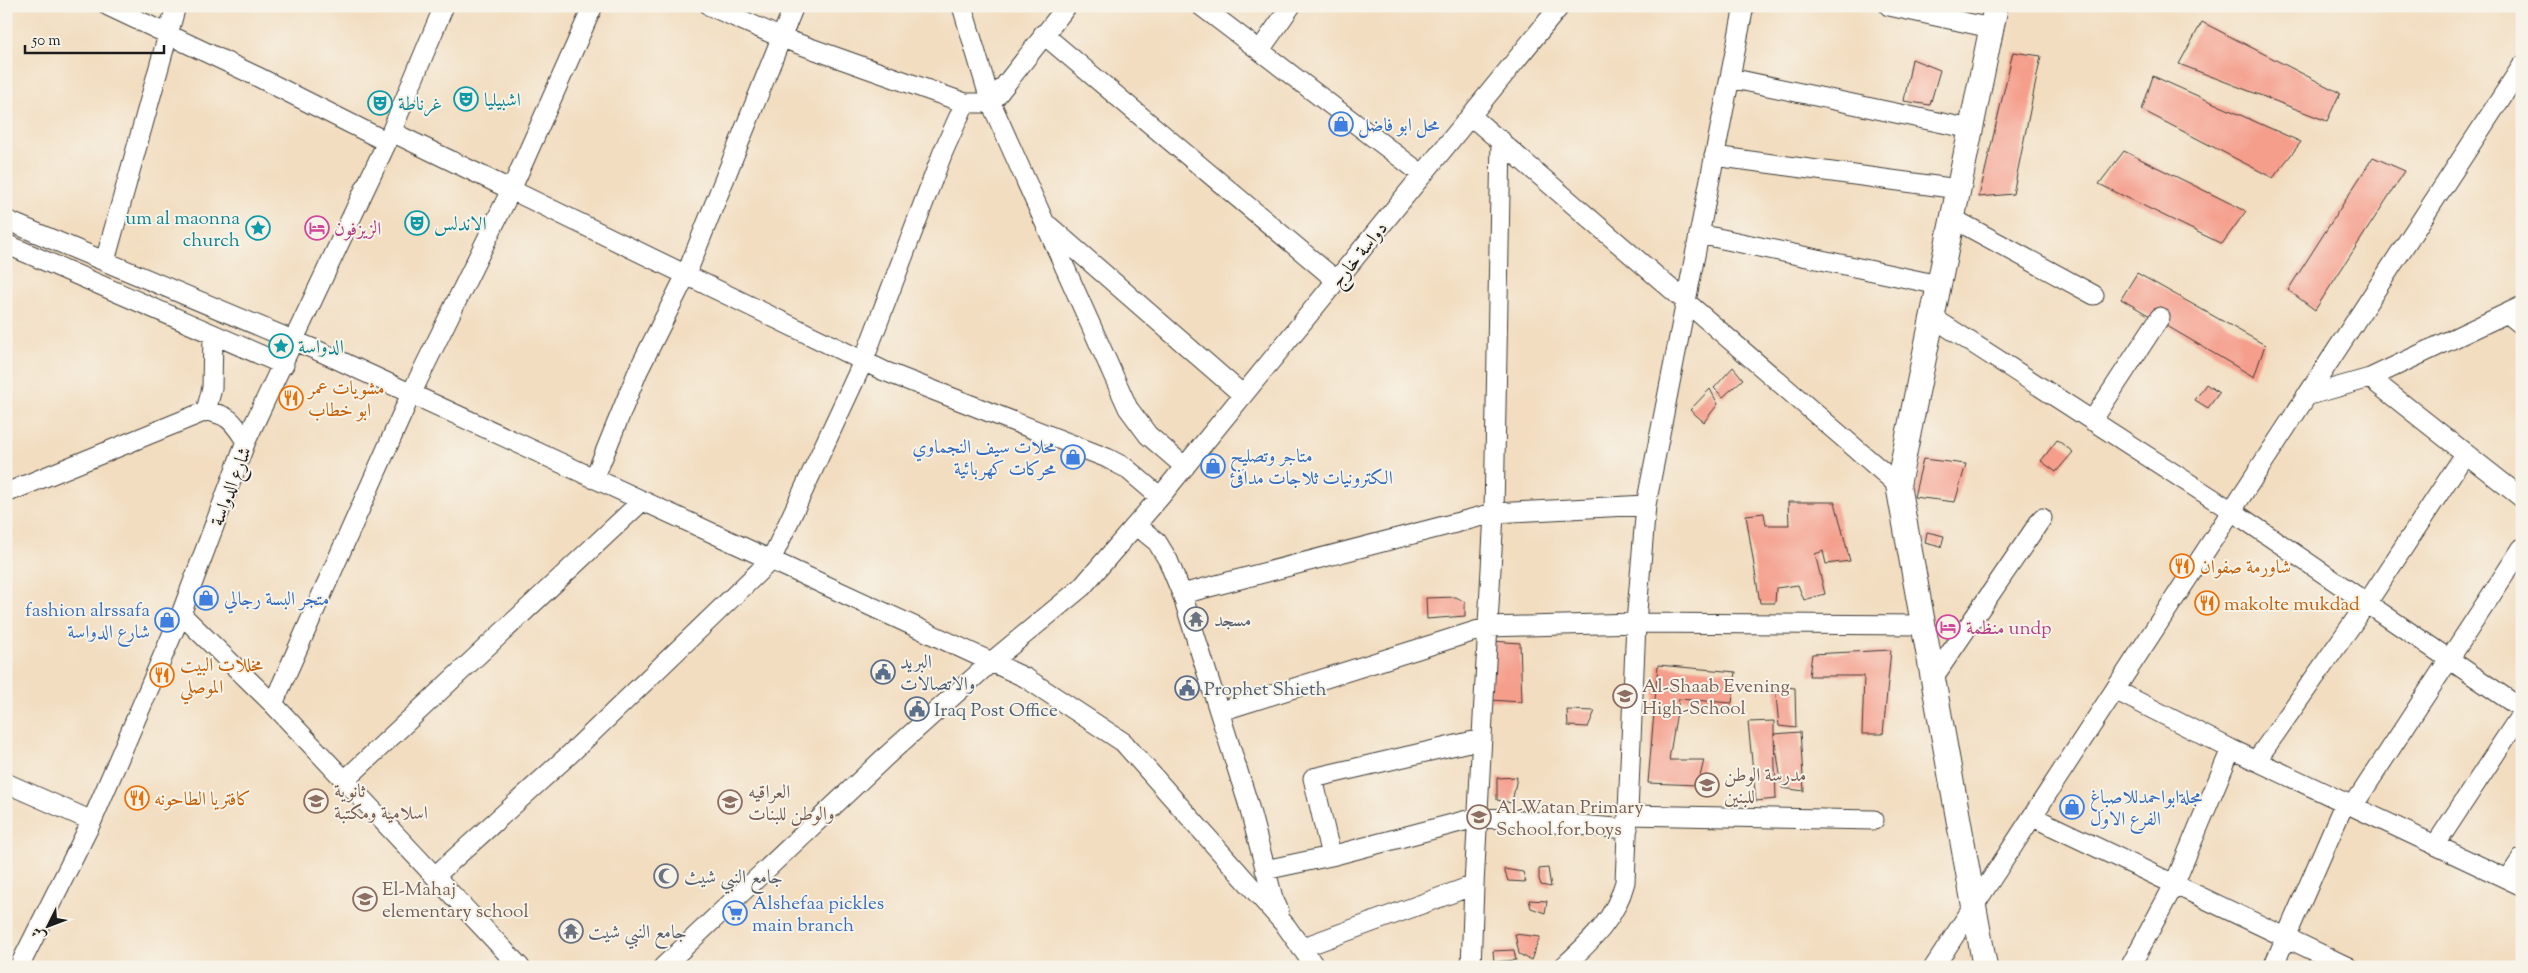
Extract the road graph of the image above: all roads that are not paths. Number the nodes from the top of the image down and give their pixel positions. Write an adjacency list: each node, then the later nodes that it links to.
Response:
1 (108, 6): 15 (street)
2 (176, 6): 15 (street)
3 (444, 6): 25 (street, شارع الدواسة)
4 (593, 6): 30 (street)
5 (710, 6): 17 (street)
6 (794, 6): 17 (street)
7 (962, 6): 22 (street)
8 (1067, 6): 16 (street)
9 (1201, 6): 18 (street)
10 (1291, 6): 18 (street)
11 (1560, 6): 23 (street, دواسة خارج)
12 (1744, 6): 20 (street)
13 (1889, 6): 14 (street)
14 (1993, 17): 24 (main road)
15 (169, 33): 25 (street); 36 (street)
16 (1043, 34): 22 (street); 38 (street)
17 (782, 38): 21 (street); 37 (street)
18 (1260, 50): 28 (street)
19 (2522, 66): 53 (street)
20 (1730, 78): 24 (street); 27 (street)
21 (965, 103): 22 (street); 48 (street)
22 (991, 103): 33 (street)
23 (1471, 116): 26 (street); 28 (street, دواسة خارج)
24 (1971, 129): 29 (main road)
25 (390, 137): 30 (street); 47 (street, شارع الدواسة)
26 (1501, 140): 41 (street); 67 (street)
27 (1714, 156): 29 (street); 34 (street)
28 (1423, 175): 38 (street, دواسة خارج)
29 (1958, 189): 31 (main road)
30 (512, 190): 37 (street); 51 (street)
31 (1952, 218): 39 (main road); 40 (street)
32 (6, 220): 36 (street)
33 (1044, 222): 52 (street); 58 (street)
34 (1699, 234): 39 (street); 41 (street)
35 (6, 244): 46 (street)
36 (105, 261): 47 (street)
37 (686, 275): 48 (street); 59 (street)
38 (1336, 281): 52 (street, دواسة خارج)
39 (1939, 285): 43 (main road)
40 (2094, 295)
41 (1686, 300): 60 (street); 65 (street)
42 (2514, 310): 45 (street); 50 (street)
43 (1932, 317): 55 (street); 60 (main road)
44 (2160, 317): 55 (street)
45 (2522, 326)
46 (212, 334): 49 (street); 54 (street)
47 (295, 341): 49 (street, شارع الدواسة); 51 (street)
48 (863, 362): 63 (street); 71 (street)
49 (284, 365): 56 (street, شارع الدواسة)
50 (2370, 378): 53 (street); 57 (street)
51 (411, 394): 59 (street); 82 (street)
52 (1243, 395): 58 (street, دواسة خارج)
53 (2306, 396): 66 (street)
54 (206, 411): 56 (street); 61 (street)
55 (2092, 421): 66 (street)
56 (246, 441): 74 (street, شارع الدواسة)
57 (2465, 454): 62 (street); 73 (street)
58 (1185, 467): 63 (street, دواسة خارج)
59 (594, 479): 64 (street)
60 (1898, 485): 76 (main road)
61 (6, 493)
62 (2522, 498)
63 (1158, 500): 69 (street, دواسة خارج)
64 (642, 501): 71 (street); 89 (street)
65 (1646, 504): 67 (street); 75 (street)
66 (2232, 511): 73 (street); 81 (street)
67 (1494, 513): 72 (street); 77 (street)
68 (2042, 518): 80 (street)
69 (1136, 525): 72 (street); 79 (street, دواسة خارج)
70 (2522, 548): 78 (street)
71 (771, 560): 79 (street); 101 (street)
72 (1182, 594): 84 (street)
73 (2367, 603): 78 (street); 88 (street)
74 (181, 614): 82 (street); 95 (street, شارع الدواسة)
75 (1636, 623): 76 (street); 77 (street); 96 (street)
76 (1924, 626): 80 (main road)
77 (1488, 627): 84 (street); 86 (street)
78 (2449, 659): 83 (street); 91 (street)
79 (991, 662): 106 (street); 111 (street, دواسة خارج)
80 (1933, 678): 105 (main road)
81 (2115, 690): 87 (street); 93 (street)
82 (273, 704): 89 (street)
83 (2522, 709)
84 (1221, 711): 100 (street)
85 (2522, 714): 97 (street)
86 (1482, 739): 92 (street); 98 (street)
87 (2230, 749): 88 (street); 104 (street)
88 (2256, 760): 91 (street)
89 (344, 781): 101 (street)
90 (6, 783): 95 (street)
91 (2349, 804): 97 (street); 107 (street)
92 (1479, 817): 96 (street); 98 (street); 103 (street)
93 (2033, 817): 104 (street); 105 (street)
94 (1874, 820): 96 (street)
95 (92, 821): 109 (street, شارع الدواسة)
96 (1628, 822): 114 (street)
97 (2436, 844): 102 (street)
98 (1332, 856): 100 (street)
99 (2522, 858): 102 (street)
100 (1265, 870): 106 (street)
101 (435, 876): 110 (street)
102 (2515, 883)
103 (1474, 885): 108 (street); 113 (street)
104 (2174, 885): 107 (street); 117 (street)
105 (1975, 907): 115 (street); 116 (main road)
106 (1286, 926): 108 (street)
107 (2286, 938): 118 (street); 119 (street)
108 (1301, 948): 112 (street)
109 (19, 967)
110 (520, 967)
111 (663, 967)
112 (1315, 967)
113 (1471, 967)
114 (1563, 967)
115 (1934, 967)
116 (1985, 967)
117 (2130, 967)
118 (2273, 967)
119 (2348, 967)

